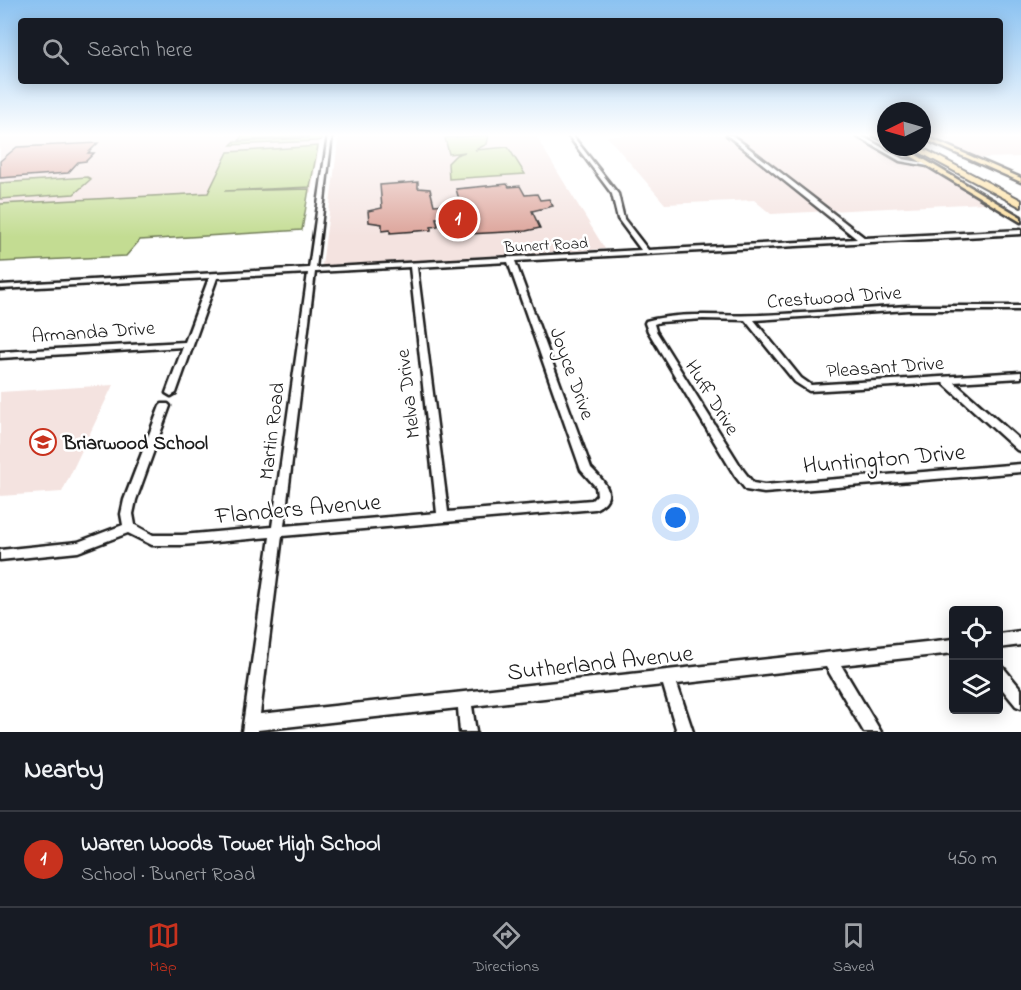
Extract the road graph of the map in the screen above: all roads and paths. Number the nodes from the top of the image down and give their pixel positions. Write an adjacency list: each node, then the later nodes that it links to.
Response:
1 (326, 169): 17 (street, Martin Road)
2 (596, 169): 14 (street)
3 (773, 169): 13 (street)
4 (937, 169): 11 (main road)
5 (956, 169): 10 (highway)
6 (971, 169): 9 (highway)
7 (997, 169): 8 (main road)
8 (1021, 180)
9 (1021, 195)
10 (1021, 204)
11 (1021, 220)
12 (1021, 232): 13 (street, Bunert Road)
13 (863, 240): 14 (street, Bunert Road)
14 (646, 252): 15 (street, Bunert Road)
15 (511, 260): 16 (street, Bunert Road); 32 (street, Joyce Drive)
16 (413, 266): 17 (street, Bunert Road); 33 (street, Melva Drive)
17 (312, 272): 18 (street, Bunert Road); 35 (street, Martin Road)
18 (213, 276): 19 (street, Bunert Road); 23 (street)
19 (0, 287)
20 (1021, 308): 21 (street, Crestwood Drive)
21 (748, 318): 22 (street, Crestwood Drive); 26 (street, Pleasant Drive)
22 (649, 323): 31 (street, Huff Drive)
23 (188, 344): 24 (street, Armanda Drive); 27 (street)
24 (0, 355)
25 (1021, 375): 26 (street, Pleasant Drive)
26 (946, 380): 29 (street)
27 (171, 393)
28 (165, 406): 34 (street)
29 (1021, 447)
30 (1021, 468): 31 (street, Huntington Drive)
31 (750, 487)
32 (603, 496): 33 (street, Flanders Avenue)
33 (443, 517): 35 (street, Flanders Avenue)
34 (129, 528): 35 (street, Flanders Avenue); 36 (street)
35 (276, 531): 45 (street, Martin Road)
36 (0, 555)
37 (1021, 638): 38 (street)
38 (1003, 640)
39 (949, 647): 40 (street, Sutherland Avenue)
40 (830, 660): 42 (street, Sutherland Avenue); 48 (street)
41 (1003, 677): 44 (street)
42 (668, 678): 43 (street, Sutherland Avenue); 47 (street)
43 (464, 699): 45 (street, Sutherland Avenue); 46 (street)
44 (1021, 701)
45 (250, 727)
46 (468, 732)
47 (685, 732)
48 (873, 732)

